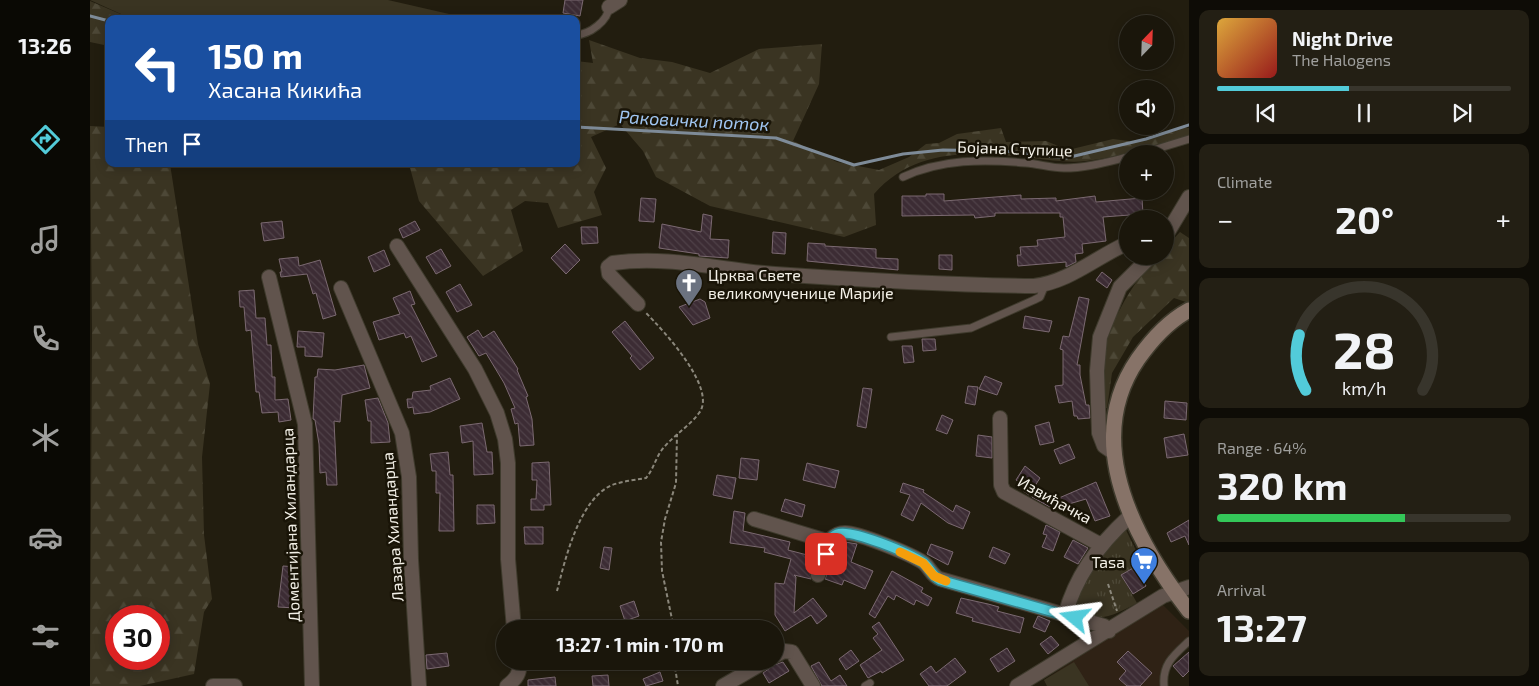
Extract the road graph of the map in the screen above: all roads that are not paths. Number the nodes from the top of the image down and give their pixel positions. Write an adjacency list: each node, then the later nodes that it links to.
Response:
1 (615, 4): 2 (lane)
2 (580, 34)
3 (1189, 139): 4 (lane)
4 (1169, 145)
5 (1119, 159): 6 (lane, Бојана Ступице)
6 (903, 178)
7 (1189, 197): 8 (street)
8 (1174, 222)
9 (397, 246): 29 (street)
10 (1119, 248): 13 (street)
11 (1142, 265): 19 (street)
12 (269, 277): 38 (street, Доментијана Хиландарца)
13 (1045, 285): 15 (street); 17 (lane)
14 (341, 288): 39 (street, Лазара Хиландарца)
15 (638, 304)
16 (1189, 310): 19 (main road)
17 (891, 337)
18 (1000, 418): 23 (street, Извиђачка)
19 (1114, 453): 20 (main road)
20 (1130, 517): 23 (street); 26 (main road)
21 (754, 519): 22 (street)
22 (830, 542): 24 (street); 28 (street)
23 (1101, 545): 28 (street)
24 (818, 575)
25 (1189, 587): 26 (street)
26 (1174, 591): 27 (main road); 30 (street)
27 (1189, 612)
28 (1065, 614): 30 (street)
29 (513, 620)
30 (1109, 631): 35 (street)
31 (1189, 641): 44 (lane)
32 (784, 652): 42 (street)
33 (519, 670): 40 (street)
34 (751, 670): 41 (street)
35 (1036, 682): 43 (street)
36 (213, 686): 37 (street)
37 (235, 686)
38 (312, 686)
39 (419, 686)
40 (507, 686)
41 (723, 686)
42 (813, 686)
43 (1018, 686)
44 (1164, 686)

